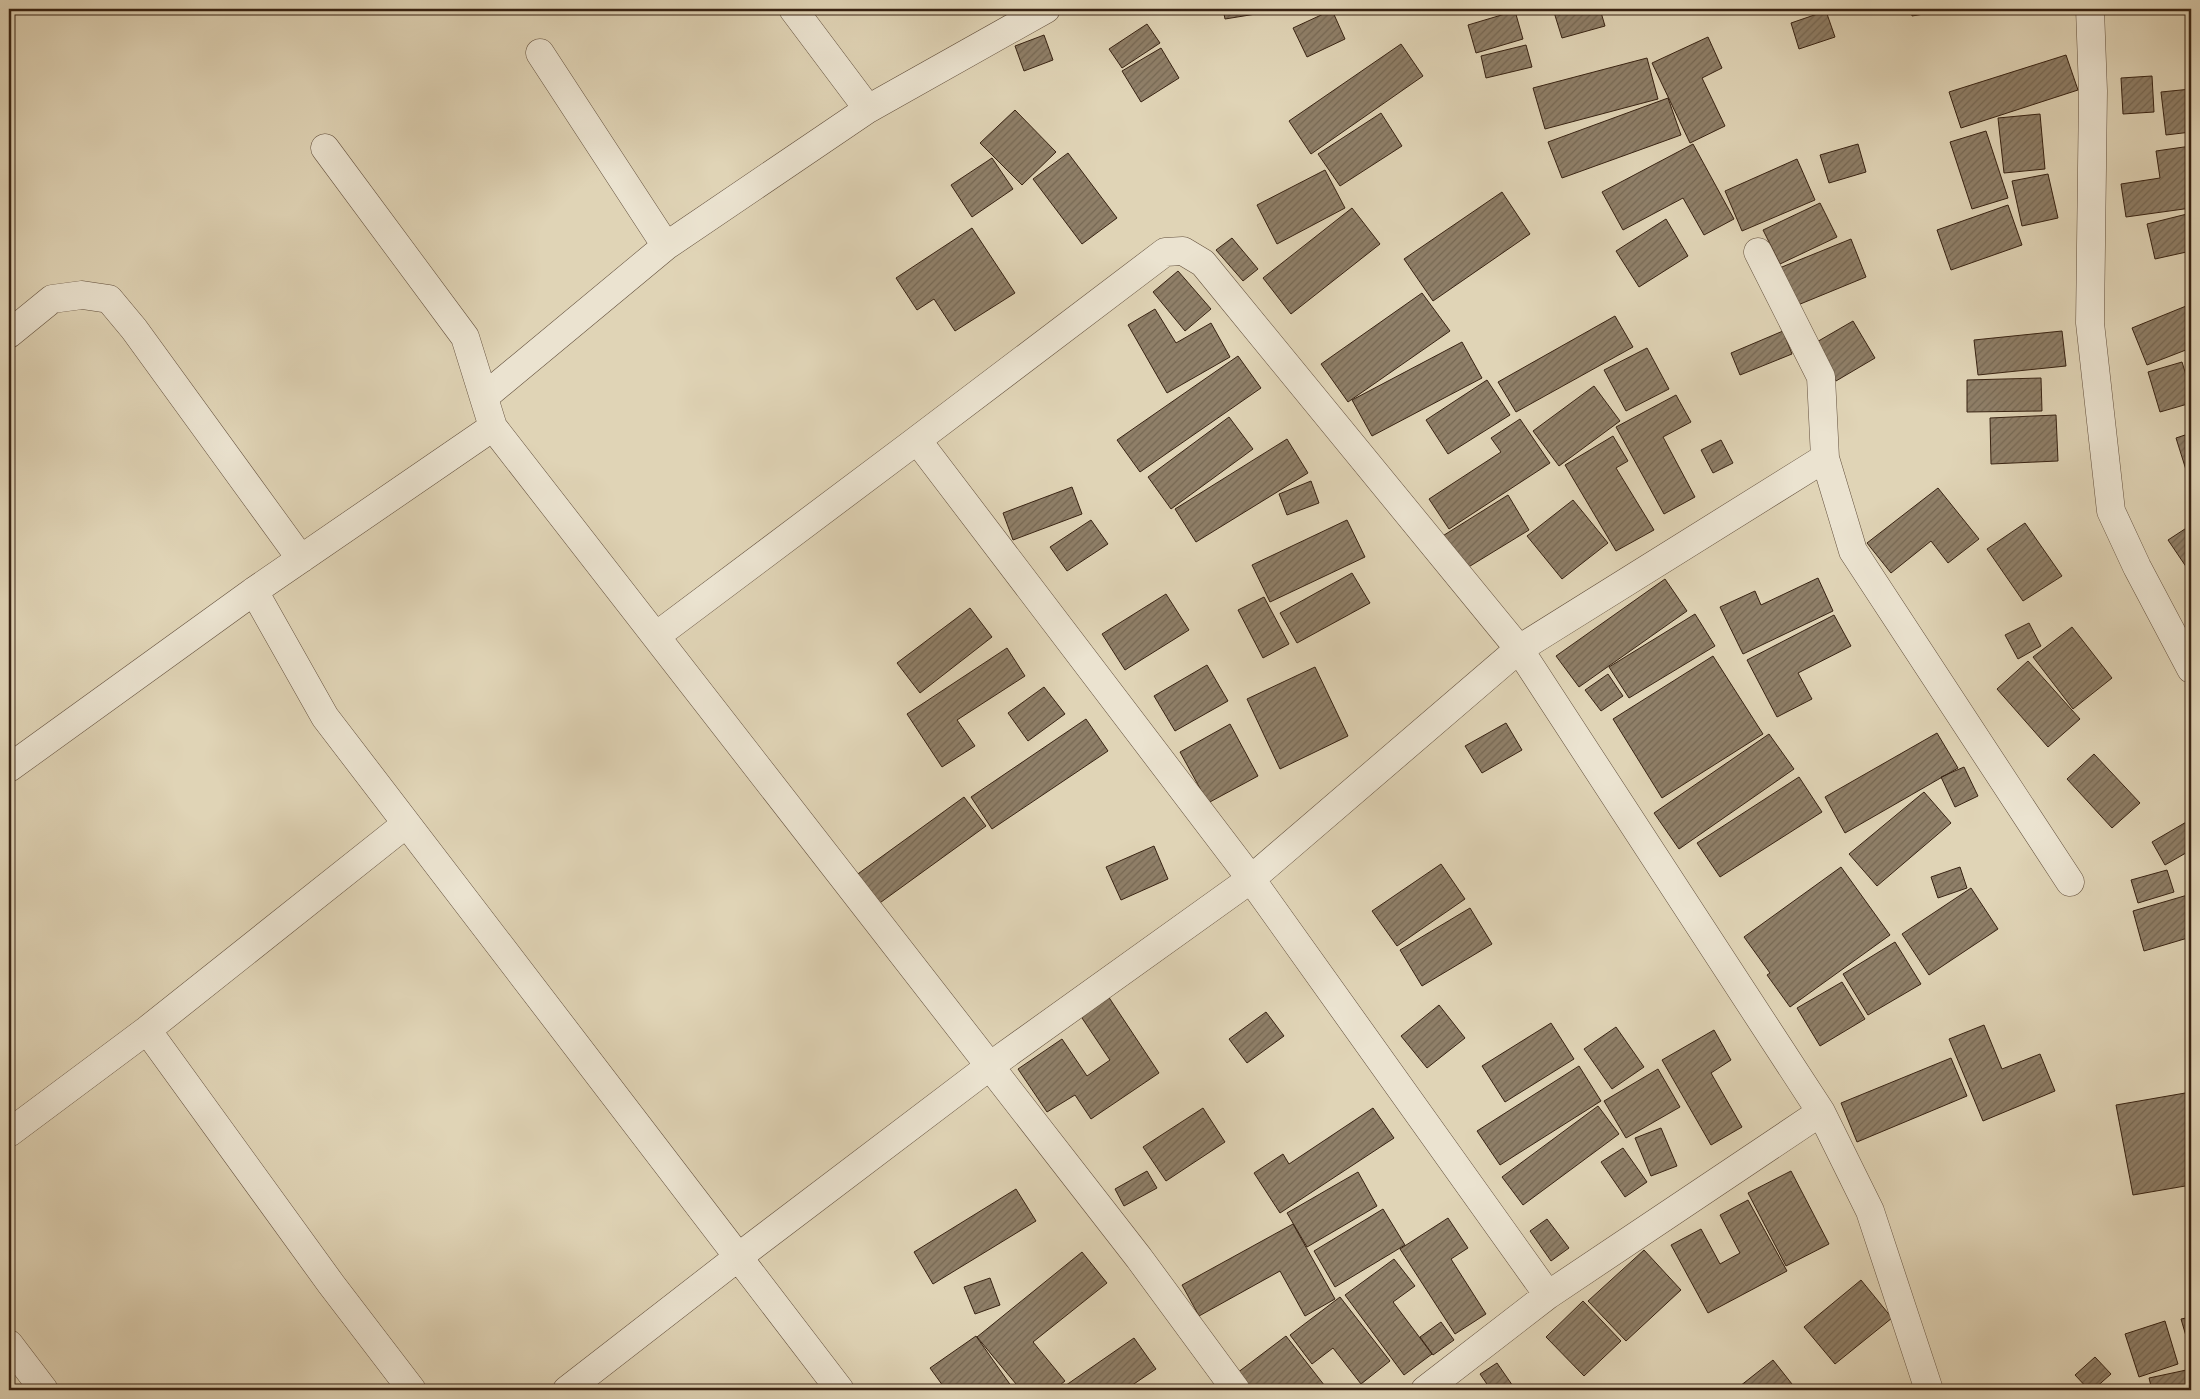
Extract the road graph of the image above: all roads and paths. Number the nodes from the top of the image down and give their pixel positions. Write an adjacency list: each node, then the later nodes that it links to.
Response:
1 (793, 9): 5 (street)
2 (1046, 9): 5 (street)
3 (2090, 9): 18 (street)
4 (540, 54): 7 (street)
5 (868, 109): 7 (street)
6 (325, 148): 10 (street)
7 (666, 246): 10 (street)
8 (1758, 252): 13 (street)
9 (9, 334): 14 (street)
10 (484, 397): 11 (street)
11 (493, 427): 14 (street); 16 (street)
12 (917, 440): 16 (street); 17 (street); 21 (street)
13 (1825, 458): 17 (street); 22 (street)
14 (301, 559): 15 (street)
15 (254, 591): 19 (street); 20 (street)
16 (656, 636): 24 (street)
17 (1519, 649): 21 (street); 25 (street)
18 (2191, 669)
19 (9, 768)
20 (406, 824): 23 (street); 27 (street)
21 (1251, 879): 24 (street); 28 (street)
22 (2070, 882)
23 (147, 1030): 26 (street); 31 (street)
24 (990, 1066): 27 (street); 34 (street)
25 (1821, 1112): 28 (street); 36 (street)
26 (9, 1133)
27 (737, 1258): 32 (street); 33 (street)
28 (1548, 1295): 35 (street)
29 (9, 1344): 30 (street)
30 (44, 1390)
31 (412, 1390)
32 (567, 1390)
33 (840, 1390)
34 (1236, 1390)
35 (1425, 1390)
36 (1929, 1390)

